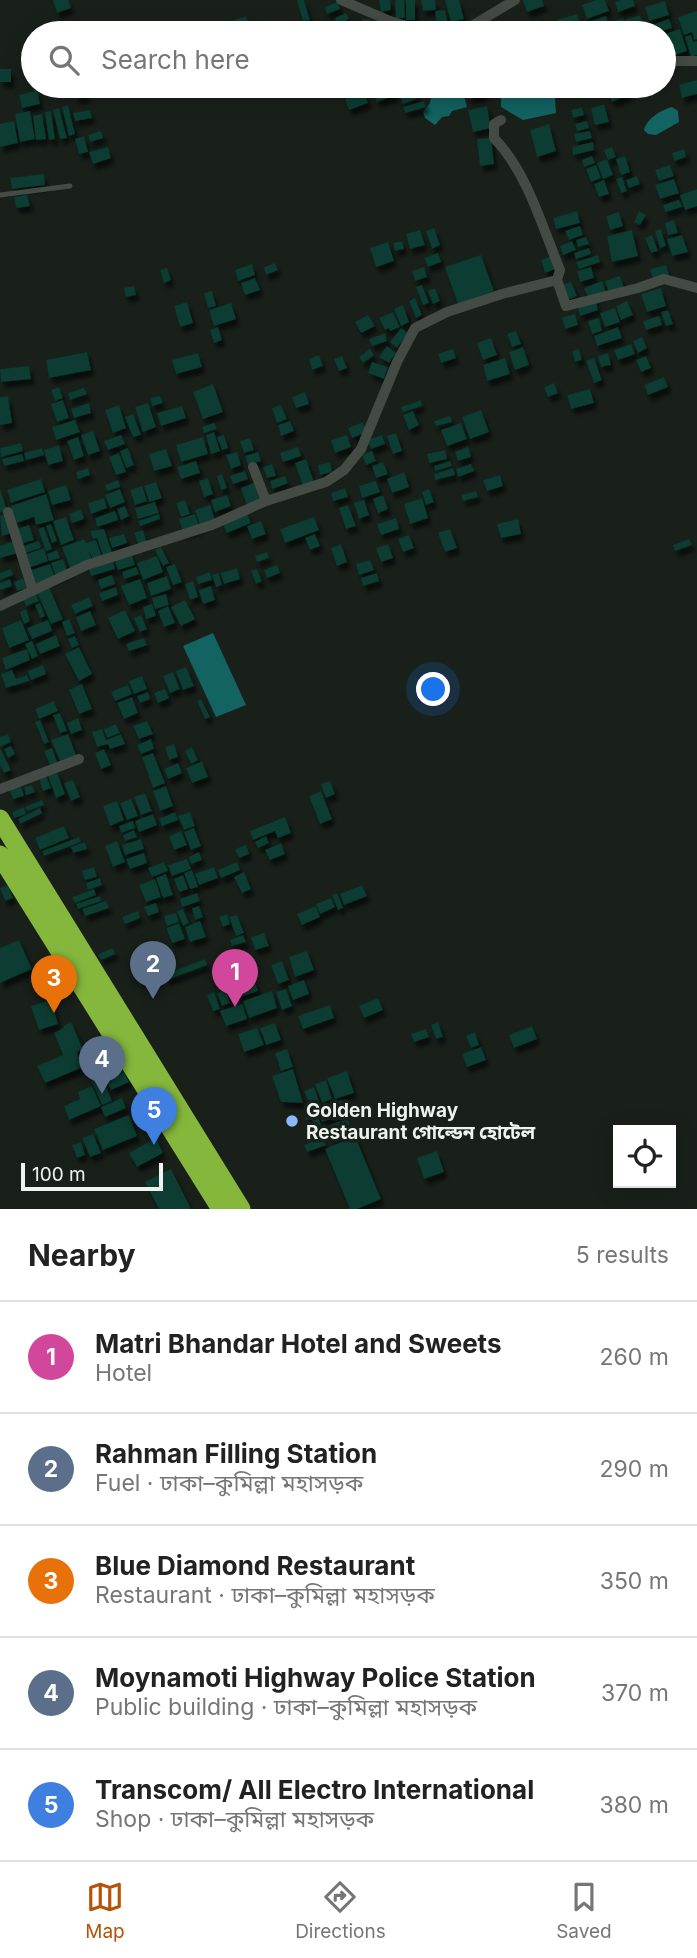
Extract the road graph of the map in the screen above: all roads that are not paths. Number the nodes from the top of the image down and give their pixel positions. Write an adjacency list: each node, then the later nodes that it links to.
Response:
1 (341, 0): 3 (street)
2 (515, 0): 4 (street)
3 (390, 21)
4 (480, 21)
5 (697, 61): 6 (street)
6 (676, 63)
7 (501, 120): 10 (street)
8 (70, 186): 9 (lane)
9 (0, 195)
10 (557, 280): 11 (street); 13 (street)
11 (697, 288)
12 (253, 467): 13 (street)
13 (266, 501): 15 (street)
14 (8, 512): 15 (street)
15 (33, 591): 16 (street)
16 (0, 606)
17 (79, 759): 18 (street)
18 (0, 789)
19 (0, 819): 22 (highway)
20 (0, 855): 21 (highway)
21 (221, 1209)
22 (241, 1209)

